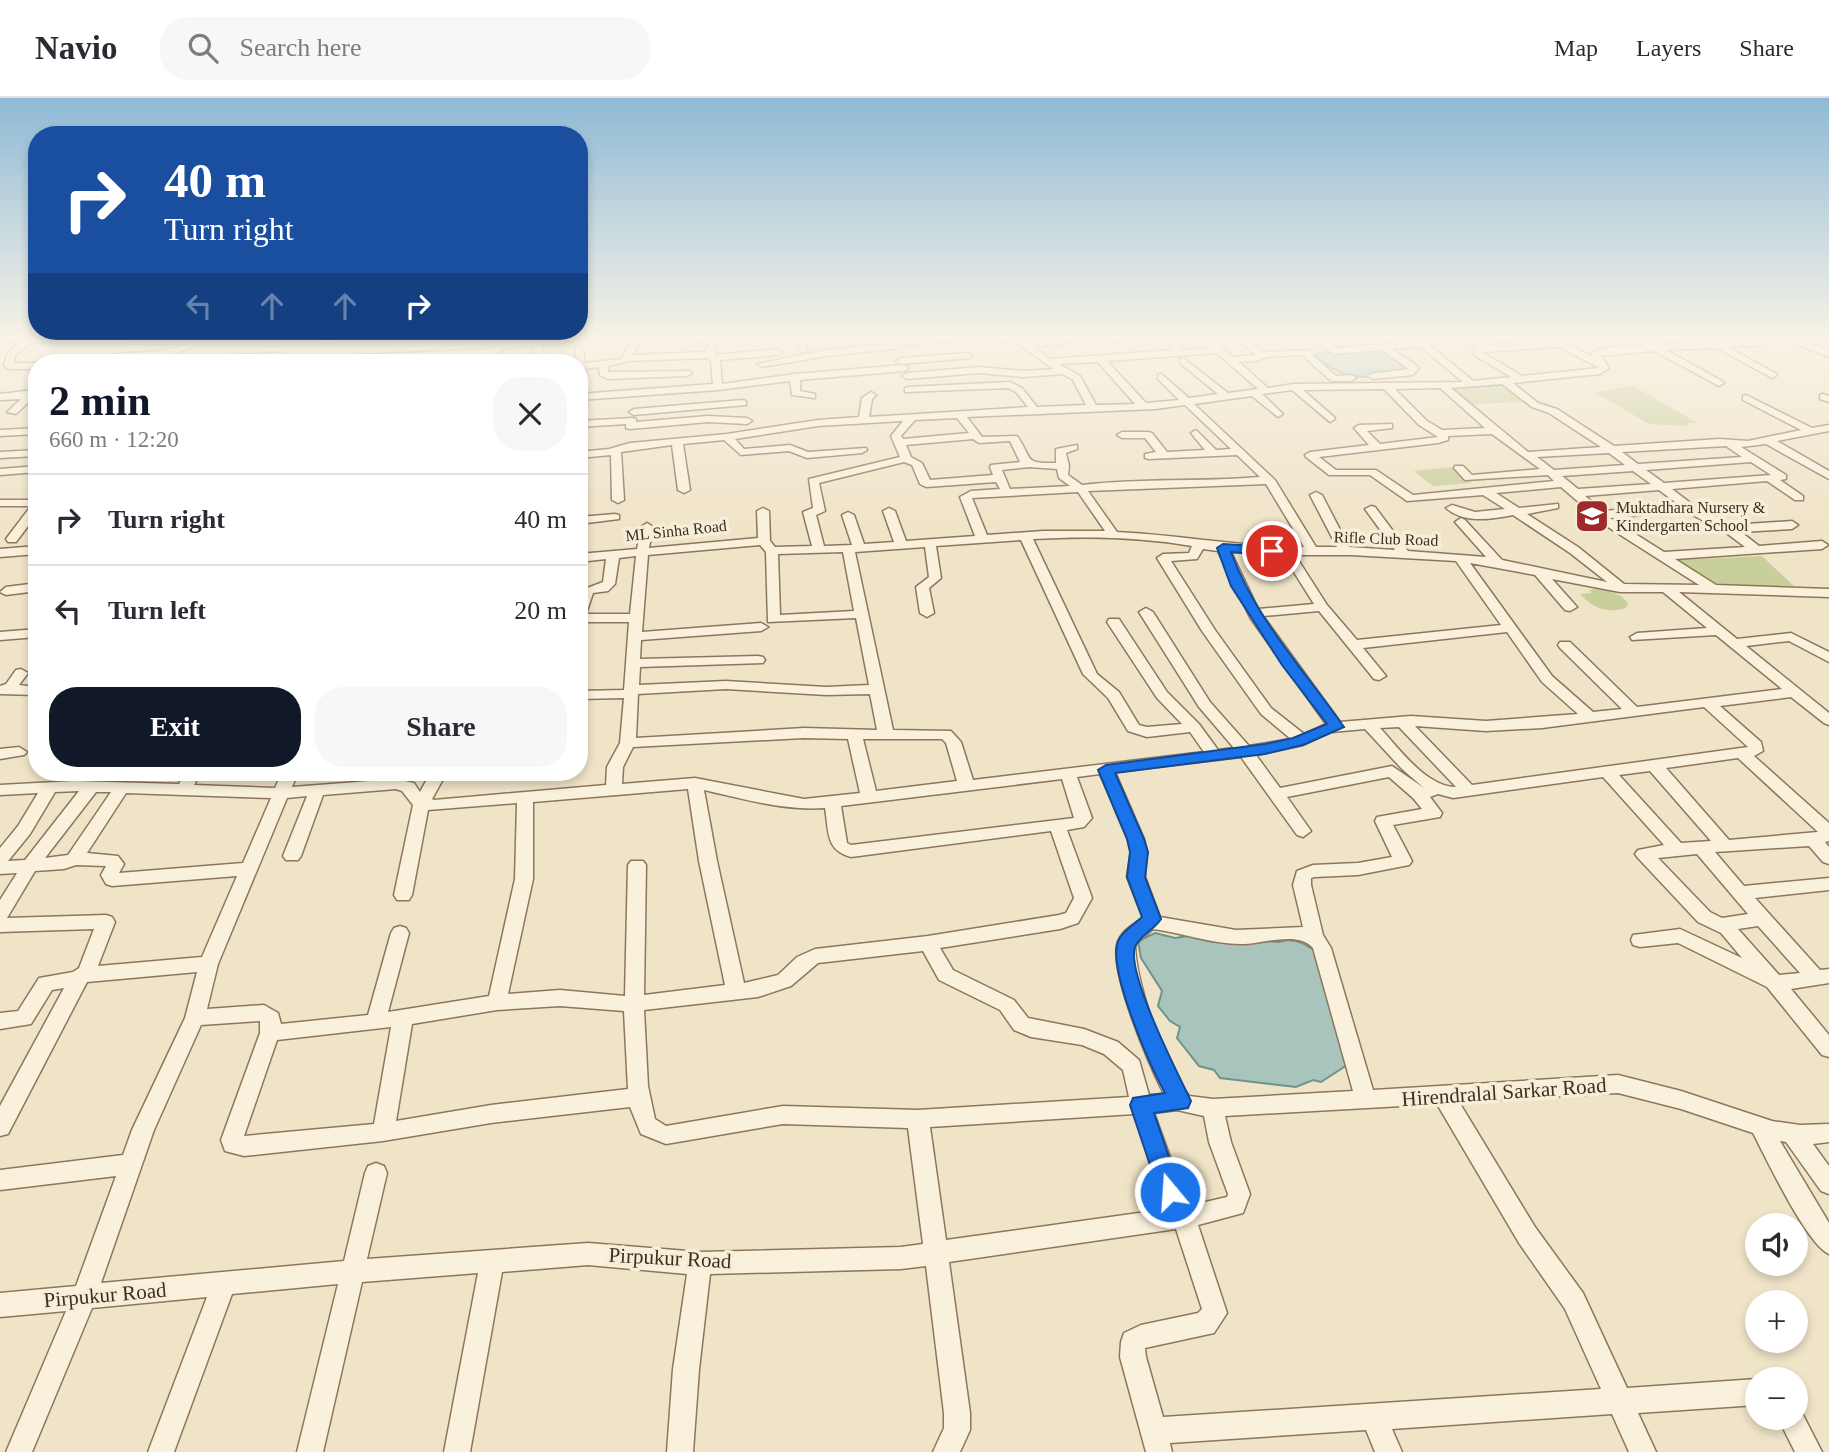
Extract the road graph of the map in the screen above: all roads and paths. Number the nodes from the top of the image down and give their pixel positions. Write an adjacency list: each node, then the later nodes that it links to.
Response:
1 (28, 399): 22 (street)
2 (638, 399): 27 (street)
3 (743, 399): 18 (street)
4 (867, 399): 28 (street)
5 (908, 399): 26 (street)
6 (994, 399): 23 (street)
7 (1025, 399): 21 (street)
8 (1088, 399): 20 (street)
9 (1137, 399): 19 (street)
10 (1200, 399): 17 (street)
11 (1266, 399): 24 (street)
12 (1308, 399): 29 (street)
13 (1400, 399): 39 (street)
14 (1458, 399): 35 (street)
15 (1528, 399): 50 (street)
16 (1748, 399): 36 (street)
17 (1189, 401): 19 (street); 52 (street)
18 (743, 403): 27 (street); 27 (street)
19 (1143, 406): 20 (street)
20 (1092, 407): 21 (street)
21 (1035, 410): 23 (street)
22 (12, 412)
23 (1009, 412): 25 (street)
24 (1278, 414)
25 (961, 416): 26 (street); 42 (street)
26 (907, 418): 28 (street); 45 (street)
27 (632, 419): 31 (street); 49 (street)
28 (864, 419): 30 (street)
29 (1330, 419)
30 (852, 421): 41 (street); 51 (street)
31 (588, 423)
32 (1388, 426): 47 (street)
33 (1829, 428): 36 (street)
34 (28, 431): 37 (street)
35 (1495, 431): 39 (street); 58 (street)
36 (1812, 432): 43 (street)
37 (0, 433)
38 (1196, 433): 55 (street)
39 (1440, 433): 47 (street)
40 (1122, 435): 57 (street)
41 (727, 436): 44 (street); 51 (street)
42 (976, 436): 45 (street); 62 (street)
43 (1769, 441): 46 (street); 70 (street)
44 (677, 442): 49 (street); 77 (street)
45 (899, 442): 60 (street)
46 (1727, 442): 50 (street); 61 (street)
47 (1377, 446): 78 (street)
48 (1073, 447): 64 (street)
49 (620, 448): 54 (street); 85 (street)
50 (1610, 448): 58 (street); 65 (street)
51 (862, 450): 63 (street)
52 (1241, 452): 55 (street); 72 (street)
53 (28, 453): 56 (street)
54 (588, 453)
55 (1213, 453): 57 (street)
56 (0, 455)
57 (1164, 455): 59 (street)
58 (1526, 455): 69 (street)
59 (1149, 456)
60 (905, 459): 63 (street); 71 (street)
61 (1753, 459): 65 (street); 73 (street)
62 (1029, 464): 64 (street); 71 (street)
63 (872, 466): 115 (street)
64 (1064, 466): 76 (street)
65 (1635, 467): 69 (street); 75 (street)
66 (1459, 468): 69 (street)
67 (28, 470): 68 (street)
68 (0, 472)
69 (1551, 472): 74 (street)
70 (1829, 476)
71 (1001, 478): 80 (street)
72 (1269, 480): 76 (street); 120 (street)
73 (1772, 480): 75 (street); 84 (street)
74 (1563, 483): 78 (street); 81 (street)
75 (1660, 486): 81 (street); 89 (street)
76 (1081, 489): 80 (street); 104 (street)
77 (684, 490)
78 (1485, 491): 94 (street)
79 (28, 493): 82 (street)
80 (1007, 493): 107 (street)
81 (1575, 493): 96 (street)
82 (0, 495)
83 (1316, 495): 121 (street)
84 (1799, 498)
85 (618, 500)
86 (0, 503): 87 (street)
87 (28, 505)
88 (1554, 506): 94 (street)
89 (1688, 507): 96 (street); 103 (street)
90 (1371, 509): 124 (street)
91 (1451, 509): 94 (street)
92 (763, 511): 112 (street)
93 (889, 511): 109 (street)
94 (1516, 512): 131 (street)
95 (848, 515): 114 (street)
96 (1599, 515): 125 (street)
97 (615, 517): 99 (street)
98 (28, 518): 106 (street)
99 (588, 520)
100 (1461, 522): 128 (street)
101 (1792, 525): 103 (street)
102 (647, 527): 118 (street)
103 (1730, 529): 116 (street)
104 (1113, 535): 105 (street, Rifle Club Road); 110 (street, Rifle Club Road)
105 (1025, 536): 107 (street, Rifle Club Road); 175 (street)
106 (12, 539)
107 (982, 539): 108 (street, Rifle Club Road)
108 (930, 543): 109 (street, Rifle Club Road); 142 (street)
109 (901, 545): 114 (street, Rifle Club Road)
110 (1199, 545): 113 (street, Rifle Club Road); 179 (street)
111 (1822, 545): 116 (street)
112 (768, 547): 115 (street, Rifle Club Road); 118 (street, ML Sinha Road); 144 (street)
113 (1223, 548): 119 (street, Rifle Club Road); 143 (street)
114 (853, 549): 115 (street, Rifle Club Road); 144 (street)
115 (819, 550)
116 (1757, 550): 125 (street)
117 (28, 551): 122 (street)
118 (645, 551): 123 (street, ML Sinha Road); 146 (street)
119 (1287, 551): 120 (street, Rifle Club Road); 138 (street)
120 (1312, 551): 121 (street, Rifle Club Road)
121 (1345, 551): 124 (street, Rifle Club Road)
122 (0, 553)
123 (613, 554): 126 (street, ML Sinha Road); 133 (street)
124 (1404, 554): 127 (street, Rifle Club Road)
125 (1662, 556): 132 (street)
126 (588, 557)
127 (1460, 558): 128 (street, Rifle Club Road); 149 (street)
128 (1498, 563): 129 (street, Rifle Club Road)
129 (1539, 572): 131 (street, Rifle Club Road); 139 (street)
130 (28, 588): 135 (street)
131 (1620, 588): 134 (street, Rifle Club Road)
132 (1715, 589): 134 (street, Rifle Club Road); 136 (street, Rifle Club Road)
133 (588, 590)
134 (1668, 590): 150 (street)
135 (6, 591)
136 (1810, 592): 137 (street, Rifle Club Road); 140 (street)
137 (1829, 593)
138 (1322, 607): 143 (street); 156 (street)
139 (1570, 607)
140 (1829, 607)
141 (1146, 612): 182 (street)
142 (928, 613)
143 (1255, 613): 176 (street)
144 (863, 614): 164 (street)
145 (588, 616): 146 (street)
146 (636, 618): 153 (street)
147 (1114, 622): 175 (street)
148 (761, 627): 153 (street)
149 (1510, 628): 156 (street); 171 (street)
150 (1719, 631): 154 (street); 155 (street)
151 (28, 634): 152 (street)
152 (0, 636)
153 (636, 636): 160 (street)
154 (1637, 637)
155 (1734, 643): 158 (street); 167 (street)
156 (1352, 645): 162 (street)
157 (1565, 645): 170 (street)
158 (1829, 657)
159 (758, 660): 160 (street)
160 (633, 663): 166 (street)
161 (21, 673): 163 (street)
162 (1379, 676)
163 (4, 689): 165 (street)
164 (877, 689): 166 (street); 177 (street)
165 (28, 690)
166 (631, 692): 168 (street); 180 (street)
167 (1794, 692): 169 (street); 172 (street)
168 (588, 694)
169 (1708, 703): 170 (street); 183 (street)
170 (1634, 712): 171 (street)
171 (1589, 716): 173 (street)
172 (1829, 720)
173 (1403, 722): 174 (street); 204 (street)
174 (1368, 724): 176 (street); 205 (street)
175 (1194, 727): 185 (street)
176 (1336, 727): 179 (street)
177 (886, 735): 178 (street); 198 (street)
178 (855, 736): 180 (street); 208 (street)
179 (1303, 740): 182 (street)
180 (628, 743): 202 (street)
181 (19, 752): 184 (street)
182 (1246, 752): 185 (street); 207 (street)
183 (1741, 753): 186 (street); 214 (street)
184 (0, 754)
185 (1215, 756): 187 (street)
186 (1656, 766): 188 (street); 215 (street)
187 (1106, 770): 189 (street); 231 (street)
188 (1608, 773): 204 (street); 217 (street)
189 (1068, 774): 198 (street); 212 (street)
190 (188, 781): 203 (street)
191 (285, 781): 206 (street)
192 (355, 781): 201 (street)
193 (374, 781): 211 (street)
194 (434, 781): 211 (street)
195 (695, 783): 202 (street); 210 (street); 242 (street)
196 (50, 787): 197 (street); 200 (street); 221 (street)
197 (91, 787): 199 (street); 223 (street)
198 (967, 787): 208 (street)
199 (121, 789): 203 (street); 220 (street)
200 (0, 790)
201 (317, 790): 206 (street); 218 (street)
202 (614, 790): 209 (street)
203 (183, 791): 206 (street)
204 (1469, 791): 205 (street)
205 (1427, 792): 207 (street); 235 (street)
206 (280, 793): 225 (street)
207 (1277, 794): 213 (street)
208 (869, 797): 210 (street)
209 (525, 798): 211 (street); 243 (street)
210 (832, 802): 212 (street)
211 (421, 804): 228 (street)
212 (1056, 825): 237 (street)
213 (1303, 831)
214 (1823, 837): 215 (street); 219 (street)
215 (1726, 846): 216 (street)
216 (1702, 848): 217 (street); 227 (street)
217 (1677, 849): 233 (street)
218 (292, 856)
219 (1829, 858)
220 (74, 859): 223 (street); 225 (street)
221 (0, 860)
222 (637, 864): 244 (street, Hirendralal Sarkar Road)
223 (30, 866): 224 (street); 229 (street)
224 (0, 868)
225 (248, 869): 238 (street)
226 (1829, 884): 227 (street)
227 (1740, 893): 230 (street)
228 (403, 895)
229 (0, 915)
230 (1765, 918): 233 (street); 240 (street)
231 (1151, 922): 235 (street); 254 (street)
232 (0, 925): 239 (street)
233 (1720, 925): 241 (street)
234 (400, 933): 247 (street)
235 (1315, 938): 253 (street)
236 (1640, 940): 241 (street)
237 (928, 943): 242 (street); 255 (street)
238 (209, 964): 239 (street); 246 (street)
239 (82, 976): 248 (street); 259 (street)
240 (1823, 977): 241 (street)
241 (1774, 982): 250 (street)
242 (736, 992): 244 (street)
243 (497, 1002): 244 (street); 245 (street)
244 (634, 1004): 252 (street, Hirendralal Sarkar Road)
245 (403, 1016): 247 (street); 260 (street)
246 (195, 1018): 249 (street); 263 (street)
247 (376, 1020): 249 (street)
248 (0, 1021)
249 (270, 1033): 260 (street)
250 (1829, 1049)
251 (1443, 1095): 253 (street, Hirendralal Sarkar Road); 258 (street, Hirendralal Sarkar Road); 277 (street)
252 (639, 1097): 257 (street, Hirendralal Sarkar Road); 260 (street)
253 (1366, 1100): 256 (street, Hirendralal Sarkar Road)
254 (1181, 1101): 255 (street, Hirendralal Sarkar Road); 256 (street, Hirendralal Sarkar Road)
255 (1141, 1105): 257 (street, Hirendralal Sarkar Road); 267 (street)
256 (1213, 1108): 267 (street, Pirpukur Road)
257 (918, 1119): 269 (street)
258 (1760, 1126): 262 (street, Hirendralal Sarkar Road); 268 (street)
259 (0, 1127)
260 (383, 1132)
261 (1829, 1133): 262 (street, Hirendralal Sarkar Road)
262 (1793, 1135): 266 (street)
263 (131, 1164): 265 (street); 274 (street)
264 (376, 1173): 272 (street)
265 (0, 1180)
266 (1829, 1184)
267 (1181, 1219): 269 (street, Pirpukur Road); 280 (street)
268 (1829, 1243)
269 (936, 1253): 271 (street, Pirpukur Road); 286 (street)
270 (492, 1262): 271 (street, Pirpukur Road); 272 (street, Pirpukur Road); 284 (street)
271 (700, 1263): 285 (street)
272 (354, 1271): 273 (street, Pirpukur Road); 283 (street)
273 (225, 1284): 274 (street, Pirpukur Road); 282 (street)
274 (84, 1297): 275 (street, Pirpukur Road); 281 (street)
275 (0, 1305)
276 (1745, 1393): 277 (street)
277 (1620, 1401): 278 (street); 288 (street)
278 (1372, 1415): 280 (street); 287 (street)
279 (1797, 1430): 289 (street)
280 (1156, 1441)
281 (19, 1452)
282 (161, 1452)
283 (310, 1452)
284 (457, 1452)
285 (680, 1452)
286 (947, 1452)
287 (1389, 1452)
288 (1643, 1452)
289 (1809, 1452)

